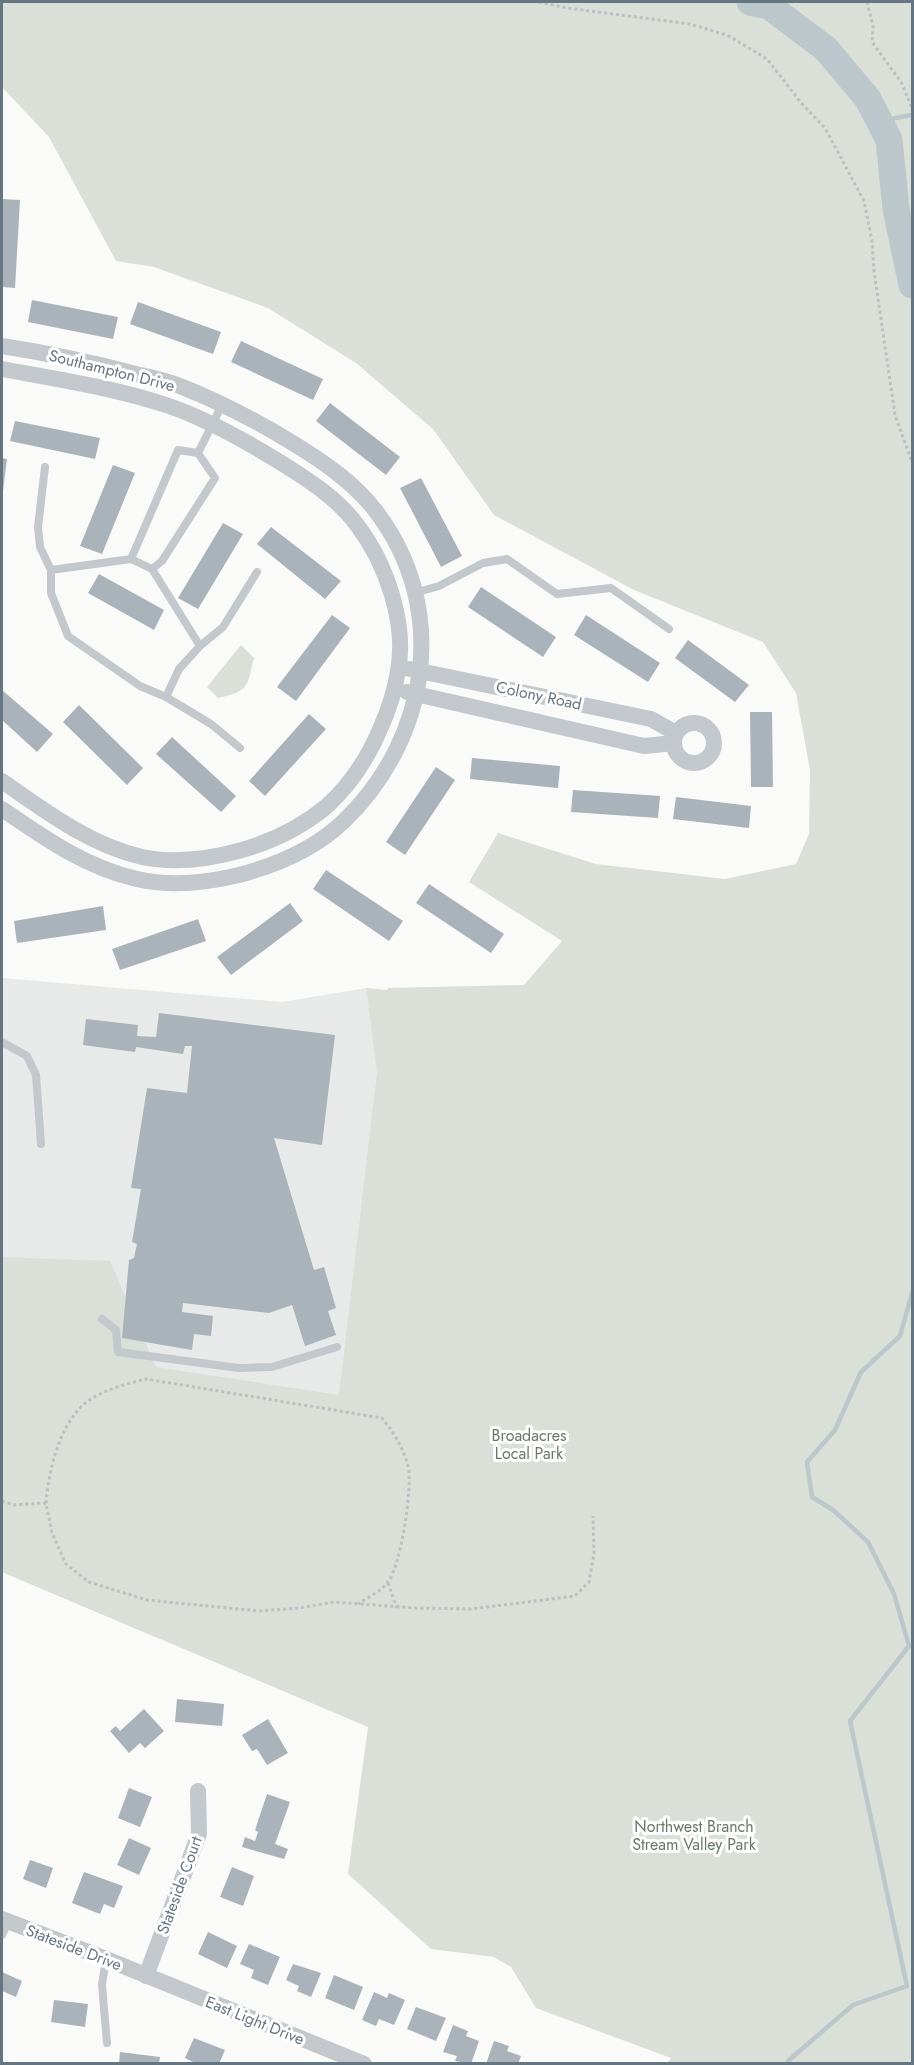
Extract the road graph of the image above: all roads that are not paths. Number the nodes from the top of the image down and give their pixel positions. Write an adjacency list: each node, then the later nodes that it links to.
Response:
1 (2, 346): 3 (street, Southampton Drive)
2 (2, 369): 4 (street, Southampton Drive)
3 (222, 405): 4 (lane); 11 (street, Southampton Drive)
4 (212, 426): 5 (lane); 14 (street, Southampton Drive)
5 (198, 453): 7 (lane); 8 (lane)
6 (45, 467): 9 (lane)
7 (131, 559): 8 (lane); 9 (lane)
8 (152, 569): 13 (lane)
9 (51, 570): 18 (lane)
10 (257, 572): 13 (lane)
11 (414, 593): 12 (lane); 15 (street, Southampton Drive)
12 (669, 629)
13 (200, 646): 18 (lane)
14 (399, 668): 15 (street, Colony Road); 16 (street, Southampton Drive)
15 (421, 670): 17 (street, Southampton Drive); 17 (street, Colony Road)
16 (394, 690): 17 (street, Colony Road); 22 (street, Southampton Drive)
17 (417, 694): 23 (street, Southampton Drive)
18 (166, 697): 19 (lane)
19 (240, 748)
20 (2, 781): 22 (street, Southampton Drive)
21 (2, 809): 23 (street, Southampton Drive)
22 (281, 835): 23 (street)
23 (292, 856)
24 (2, 1042): 26 (lane)
25 (45, 1070): 26 (lane)
26 (36, 1075): 27 (lane)
27 (41, 1144)
28 (102, 1319): 29 (lane)
29 (337, 1347)
30 (198, 1791): 33 (street, Stateside Court)
31 (4, 1925): 32 (street, Stateside Drive)
32 (106, 1959): 33 (street, Stateside Drive); 34 (lane)
33 (146, 1976): 35 (street, East Light Drive)
34 (107, 2043)
35 (333, 2058): 36 (street, East Light Drive)
36 (364, 2064)

